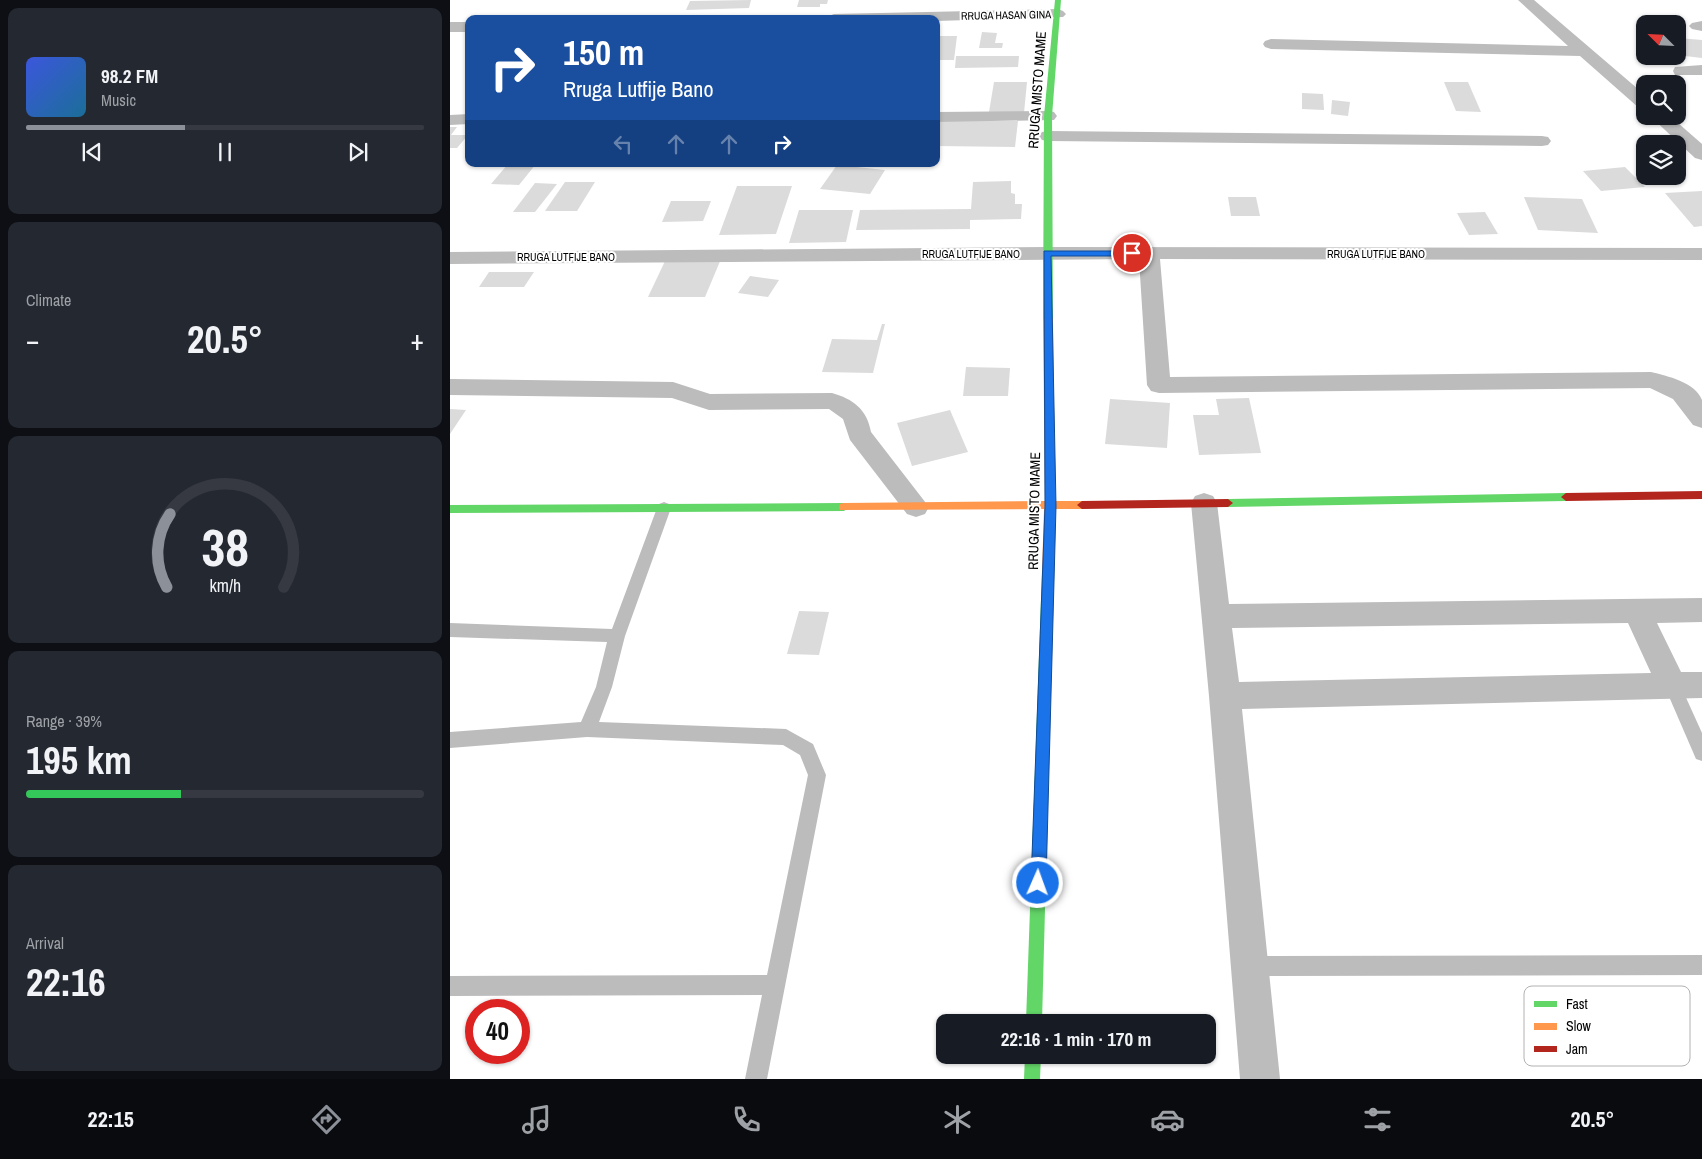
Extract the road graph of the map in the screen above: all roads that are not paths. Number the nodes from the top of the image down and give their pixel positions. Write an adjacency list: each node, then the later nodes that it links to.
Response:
1 (1525, 0): 7 (street)
2 (1058, 7): 3 (street, RRUGA HASAN GINA); 12 (street, RRUGA MISTO MAME)
3 (909, 15)
4 (450, 27): 5 (street)
5 (465, 27)
6 (1271, 44): 7 (street)
7 (1582, 50): 10 (street)
8 (1702, 70): 9 (street)
9 (1681, 71)
10 (1636, 96)
11 (940, 116): 12 (street)
12 (1048, 116): 16 (street, RRUGA MISTO MAME)
13 (450, 120): 14 (street)
14 (465, 120)
15 (1669, 125): 18 (street)
16 (1048, 136): 17 (street); 19 (street, RRUGA MISTO MAME)
17 (1542, 140)
18 (1702, 154)
19 (1047, 253): 20 (street, RRUGA LUTFIJE BANO); 22 (street, RRUGA LUTFIJE BANO); 27 (street, RRUGA MISTO MAME)
20 (1149, 253): 21 (street, RRUGA LUTFIJE BANO); 24 (street)
21 (1702, 254)
22 (450, 258)
23 (450, 387): 28 (street)
24 (1702, 419)
25 (1702, 494): 26 (street)
26 (1204, 503): 27 (street); 33 (street)
27 (1050, 506): 28 (street); 45 (street, RRUGA MISTO MAME)
28 (916, 507): 30 (street)
29 (450, 508): 30 (street)
30 (664, 508): 35 (lane)
31 (1702, 610): 32 (street)
32 (1637, 611): 33 (street); 36 (street)
33 (1216, 616): 37 (street)
34 (450, 630): 35 (lane)
35 (617, 636): 38 (lane)
36 (1687, 685): 37 (street); 40 (lane)
37 (1225, 696): 42 (street)
38 (587, 729): 39 (lane); 43 (lane)
39 (450, 740)
40 (1702, 754)
41 (1702, 965): 42 (lane)
42 (1249, 966): 49 (street)
43 (775, 985): 44 (lane); 47 (lane)
44 (450, 986)
45 (1034, 1014)
46 (1033, 1064): 48 (street)
47 (756, 1079)
48 (1032, 1079)
49 (1260, 1079)

